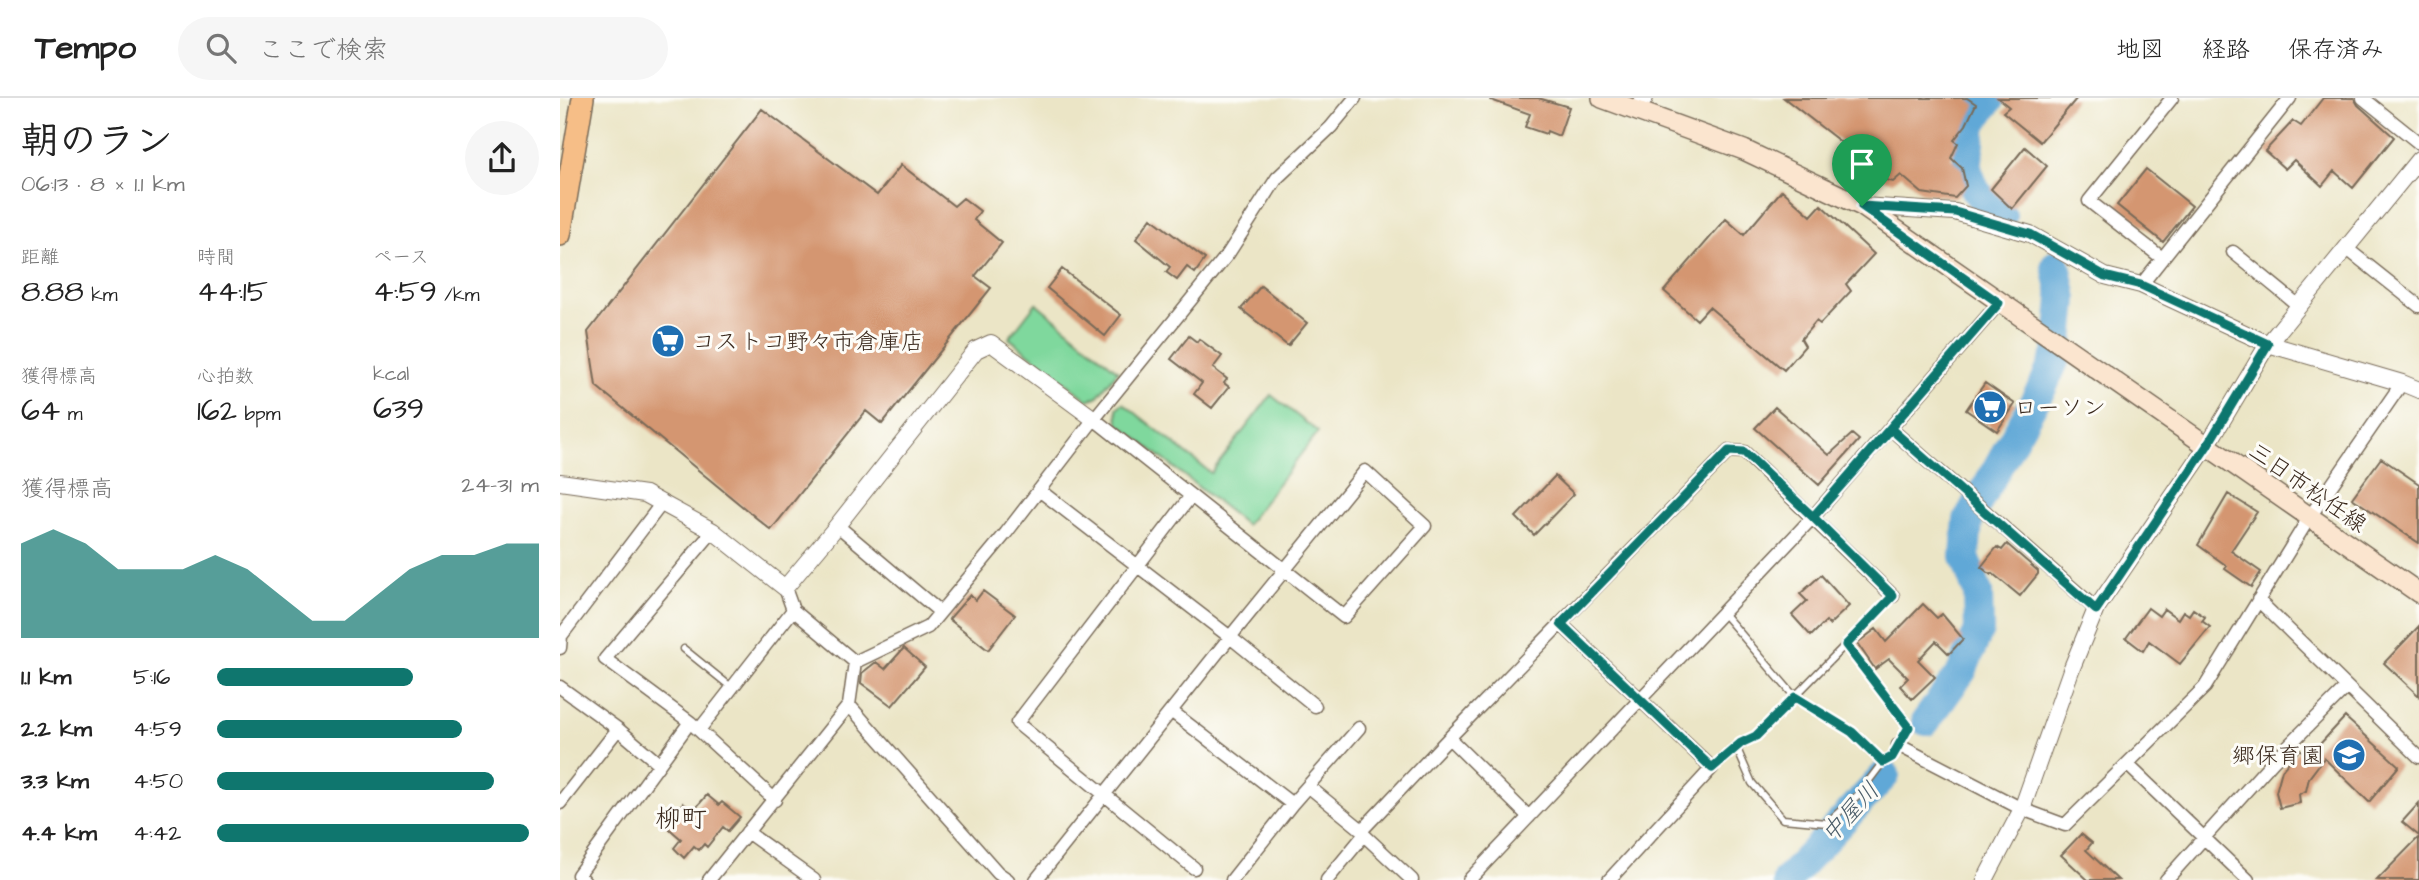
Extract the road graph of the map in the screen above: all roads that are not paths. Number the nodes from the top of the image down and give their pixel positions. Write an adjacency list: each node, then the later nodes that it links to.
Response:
1 (583, 98): 11 (main road)
2 (1355, 98): 22 (street)
3 (1602, 98): 7 (main road, 三日市松任線)
4 (2172, 98): 14 (street)
5 (2290, 98): 14 (street)
6 (2363, 98): 8 (street)
7 (1640, 104): 10 (main road, 三日市松任線)
8 (2419, 143)
9 (2419, 159): 12 (street)
10 (1862, 206): 15 (street); 16 (main road, 三日市松任線)
11 (560, 235)
12 (2346, 248): 17 (street); 18 (street)
13 (2234, 252): 17 (street)
14 (2162, 258): 15 (street)
15 (2141, 285): 19 (street)
16 (1999, 303): 23 (street); 24 (main road, 三日市松任線)
17 (2299, 306): 19 (street)
18 (2419, 306)
19 (2268, 344): 20 (street); 24 (street)
20 (2402, 383): 21 (street); 30 (street)
21 (2419, 390)
22 (1094, 419): 26 (street); 27 (street); 31 (street)
23 (1891, 429): 29 (street); 40 (street)
24 (2207, 446): 30 (main road, 三日市松任線); 40 (street)
25 (560, 482): 28 (street)
26 (1039, 490): 33 (street); 41 (street)
27 (1191, 496): 33 (street); 34 (street)
28 (662, 503): 32 (street); 46 (street)
29 (1813, 517): 37 (street); 42 (street); 43 (street)
30 (2309, 518): 36 (main road, 三日市松任線); 38 (street)
31 (838, 526): 35 (street); 41 (street)
32 (713, 531): 35 (street); 57 (street)
33 (1137, 565): 44 (street); 69 (street)
34 (1284, 570): 34 (street); 44 (street)
35 (785, 588): 39 (street)
36 (2419, 593)
37 (1893, 596): 45 (lane)
38 (2258, 600): 50 (street); 66 (street)
39 (793, 610): 48 (street); 51 (street)
40 (2096, 610): 73 (street)
41 (940, 612): 48 (street)
42 (1722, 612): 52 (lane); 53 (street)
43 (1561, 624): 53 (street); 60 (street)
44 (1230, 637): 55 (street); 56 (street)
45 (1846, 645): 52 (lane); 62 (lane)
46 (560, 648)
47 (684, 649): 51 (lane)
48 (855, 662): 54 (street)
49 (560, 687): 59 (street)
50 (2347, 687): 63 (street); 77 (street)
51 (732, 688): 57 (street)
52 (1795, 697): 61 (lane); 64 (lane)
53 (1639, 699): 67 (street); 74 (street)
54 (849, 705): 70 (street); 79 (street)
55 (1315, 706)
56 (1171, 711): 69 (street); 72 (street)
57 (695, 726): 65 (street); 70 (street)
58 (1359, 728): 68 (street)
59 (618, 729): 65 (street); 71 (street)
60 (1449, 738): 74 (street); 76 (street)
61 (1741, 743): 64 (lane); 67 (lane)
62 (1898, 746): 64 (lane); 73 (street)
63 (2419, 757)
64 (1883, 762)
65 (659, 764): 80 (street)
66 (2128, 765): 73 (street); 77 (street)
67 (1712, 768): 88 (street)
68 (1308, 786): 72 (street); 76 (street)
69 (1104, 795): 78 (street); 83 (street)
70 (775, 800): 75 (street)
71 (560, 803)
72 (1292, 804): 84 (street)
73 (2022, 809): 89 (street)
74 (1528, 817): 87 (street)
75 (747, 832): 81 (street); 82 (street)
76 (1363, 832): 85 (street); 86 (street)
77 (2205, 839): 90 (street); 91 (street)
78 (1194, 868)
79 (999, 878)
80 (584, 880)
81 (709, 880)
82 (814, 880)
83 (1036, 880)
84 (1232, 880)
85 (1327, 880)
86 (1412, 880)
87 (1469, 880)
88 (1609, 880)
89 (1985, 880)
90 (2166, 880)
91 (2248, 880)

